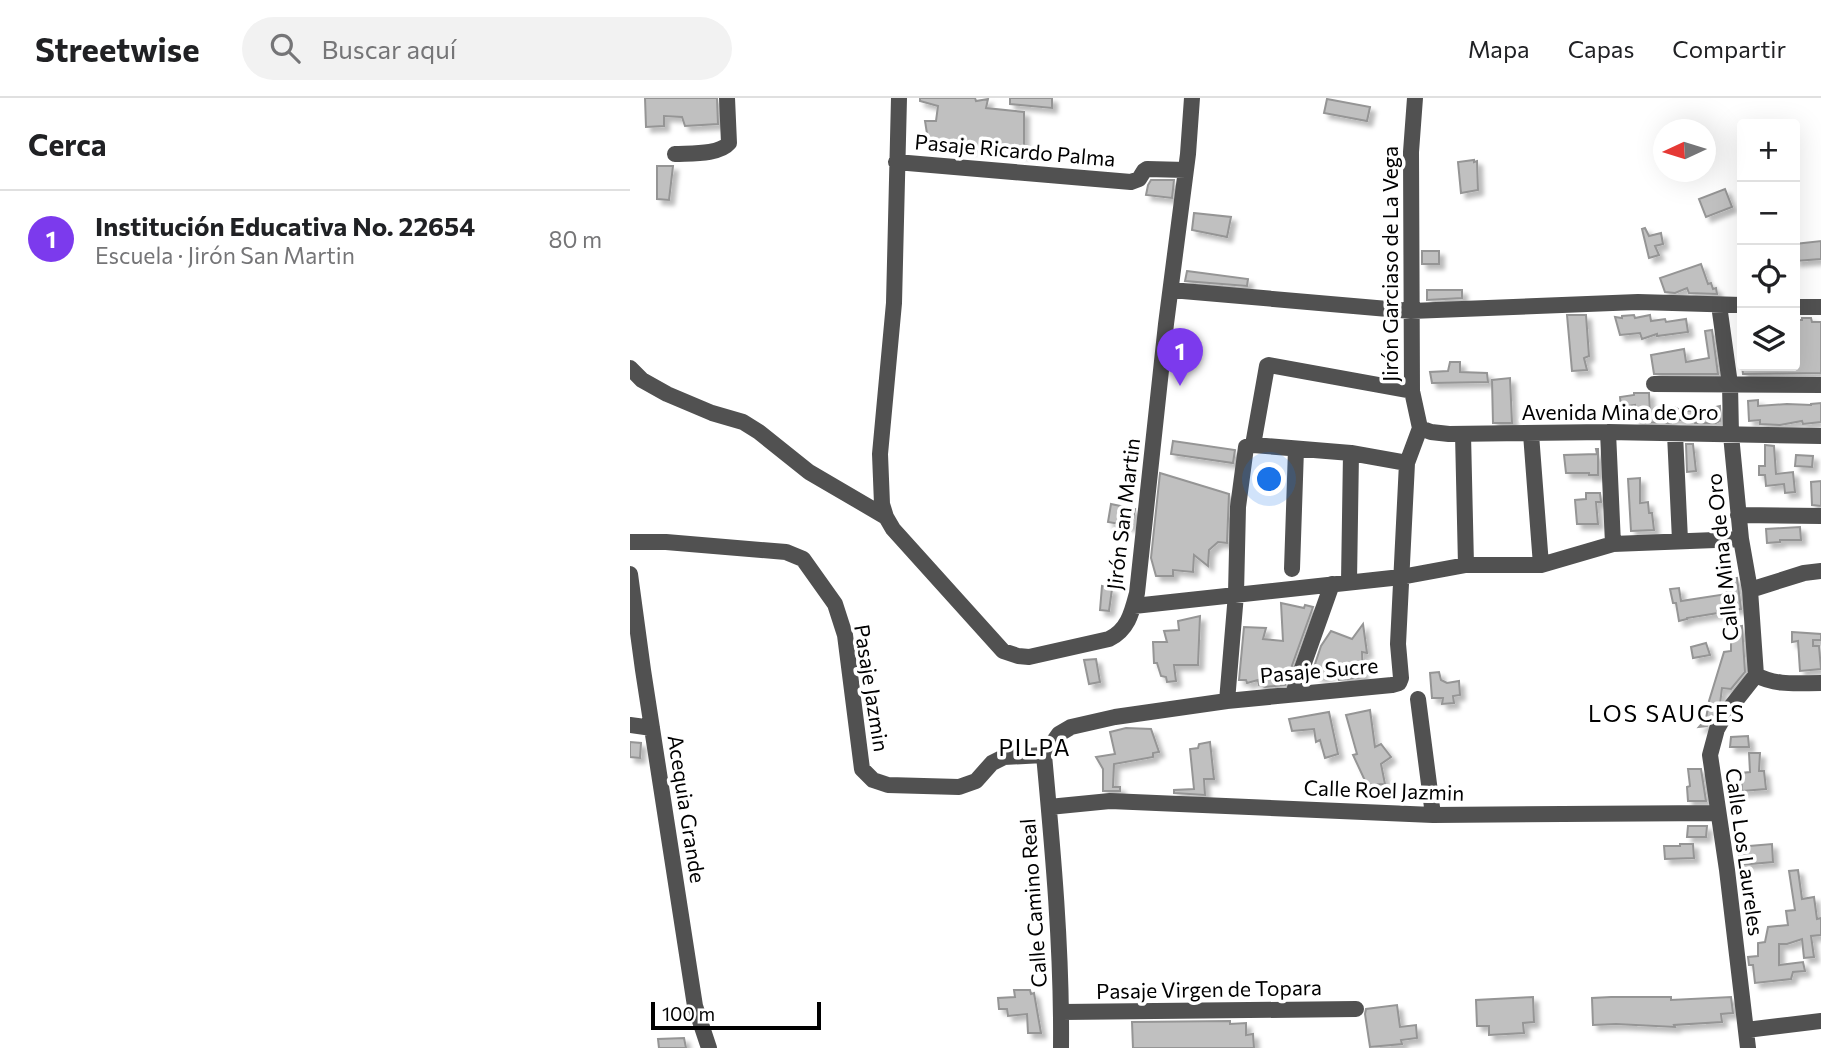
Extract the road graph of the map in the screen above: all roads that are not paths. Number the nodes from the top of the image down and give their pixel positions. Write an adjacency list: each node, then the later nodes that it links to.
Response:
1 (727, 98): 5 (street)
2 (899, 98): 6 (street)
3 (1192, 98): 7 (street, Jirón San Martin)
4 (1415, 98): 13 (street, Jirón Garciaso de La Vega)
5 (675, 153)
6 (896, 162): 7 (street, Pasaje Ricardo Palma); 32 (street)
7 (1186, 170): 8 (street, Jirón San Martin)
8 (1171, 290): 13 (street); 47 (street, Jirón San Martin)
9 (1719, 305): 10 (street); 13 (street); 16 (street, Calle Mina de Oro)
10 (1737, 305)
11 (1800, 307): 12 (street)
12 (1821, 307)
13 (1411, 311): 18 (street, Jirón Garciaso de La Vega)
14 (630, 368): 32 (street)
15 (1654, 384): 16 (street)
16 (1730, 384): 17 (street); 24 (street, Calle Mina de Oro)
17 (1821, 385)
18 (1412, 391): 19 (street, Jirón Garciaso de La Vega); 26 (street)
19 (1420, 428): 21 (street, Avenida Mina de Oro); 29 (street, Pasaje Sucre)
20 (1608, 432): 22 (street, Avenida Mina de Oro); 23 (street, Avenida Mina de Oro); 36 (street)
21 (1463, 434): 22 (street, Avenida Mina de Oro); 37 (street)
22 (1531, 434): 38 (street)
23 (1675, 434): 24 (street, Avenida Mina de Oro); 34 (street)
24 (1731, 435): 25 (street, Avenida Mina de Oro); 30 (street, Calle Mina de Oro)
25 (1821, 436)
26 (1253, 446): 27 (street); 46 (street)
27 (1296, 449): 28 (street); 39 (street)
28 (1351, 453): 29 (street); 43 (street)
29 (1407, 463): 42 (street, Pasaje Sucre)
30 (1738, 515): 31 (street); 33 (street, Calle Mina de Oro)
31 (1821, 516)
32 (886, 517): 47 (street, Jirón San Martin)
33 (1741, 539): 34 (street); 45 (street, Calle Mina de Oro)
34 (1680, 540): 36 (street)
35 (630, 542): 55 (street, Pasaje Jazmin)
36 (1613, 544): 38 (street)
37 (1466, 565): 38 (street); 42 (street)
38 (1541, 565)
39 (1292, 569)
40 (1821, 571): 45 (street)
41 (630, 574): 54 (street, Acequia Grande)
42 (1401, 577): 43 (street); 50 (street, Pasaje Sucre)
43 (1349, 582): 44 (street)
44 (1332, 584): 46 (street); 50 (street)
45 (1750, 590): 48 (street, Calle Mina de Oro)
46 (1236, 594): 47 (street); 52 (street)
47 (1134, 606)
48 (1756, 675): 49 (street); 57 (street, Calle Los Laureles)
49 (1821, 683)
50 (1293, 694): 52 (street, Pasaje Sucre)
51 (1418, 699): 58 (street)
52 (1227, 701): 55 (street, Pasaje Sucre)
53 (630, 724): 54 (street)
54 (652, 728): 63 (street, Acequia Grande)
55 (1044, 755): 56 (street, Calle Camino Real)
56 (1049, 807): 58 (street, Calle Roel Jazmin); 60 (street, Calle Camino Real)
57 (1717, 814): 58 (street, Calle Roel Jazmin); 62 (street, Calle Los Laureles)
58 (1433, 815)
59 (1356, 1009): 60 (street, Pasaje Virgen de Topara)
60 (1062, 1012): 64 (street, Calle Camino Real)
61 (1821, 1021): 62 (street)
62 (1746, 1030): 65 (street, Calle Los Laureles)
63 (709, 1048)
64 (1062, 1048)
65 (1748, 1048)

